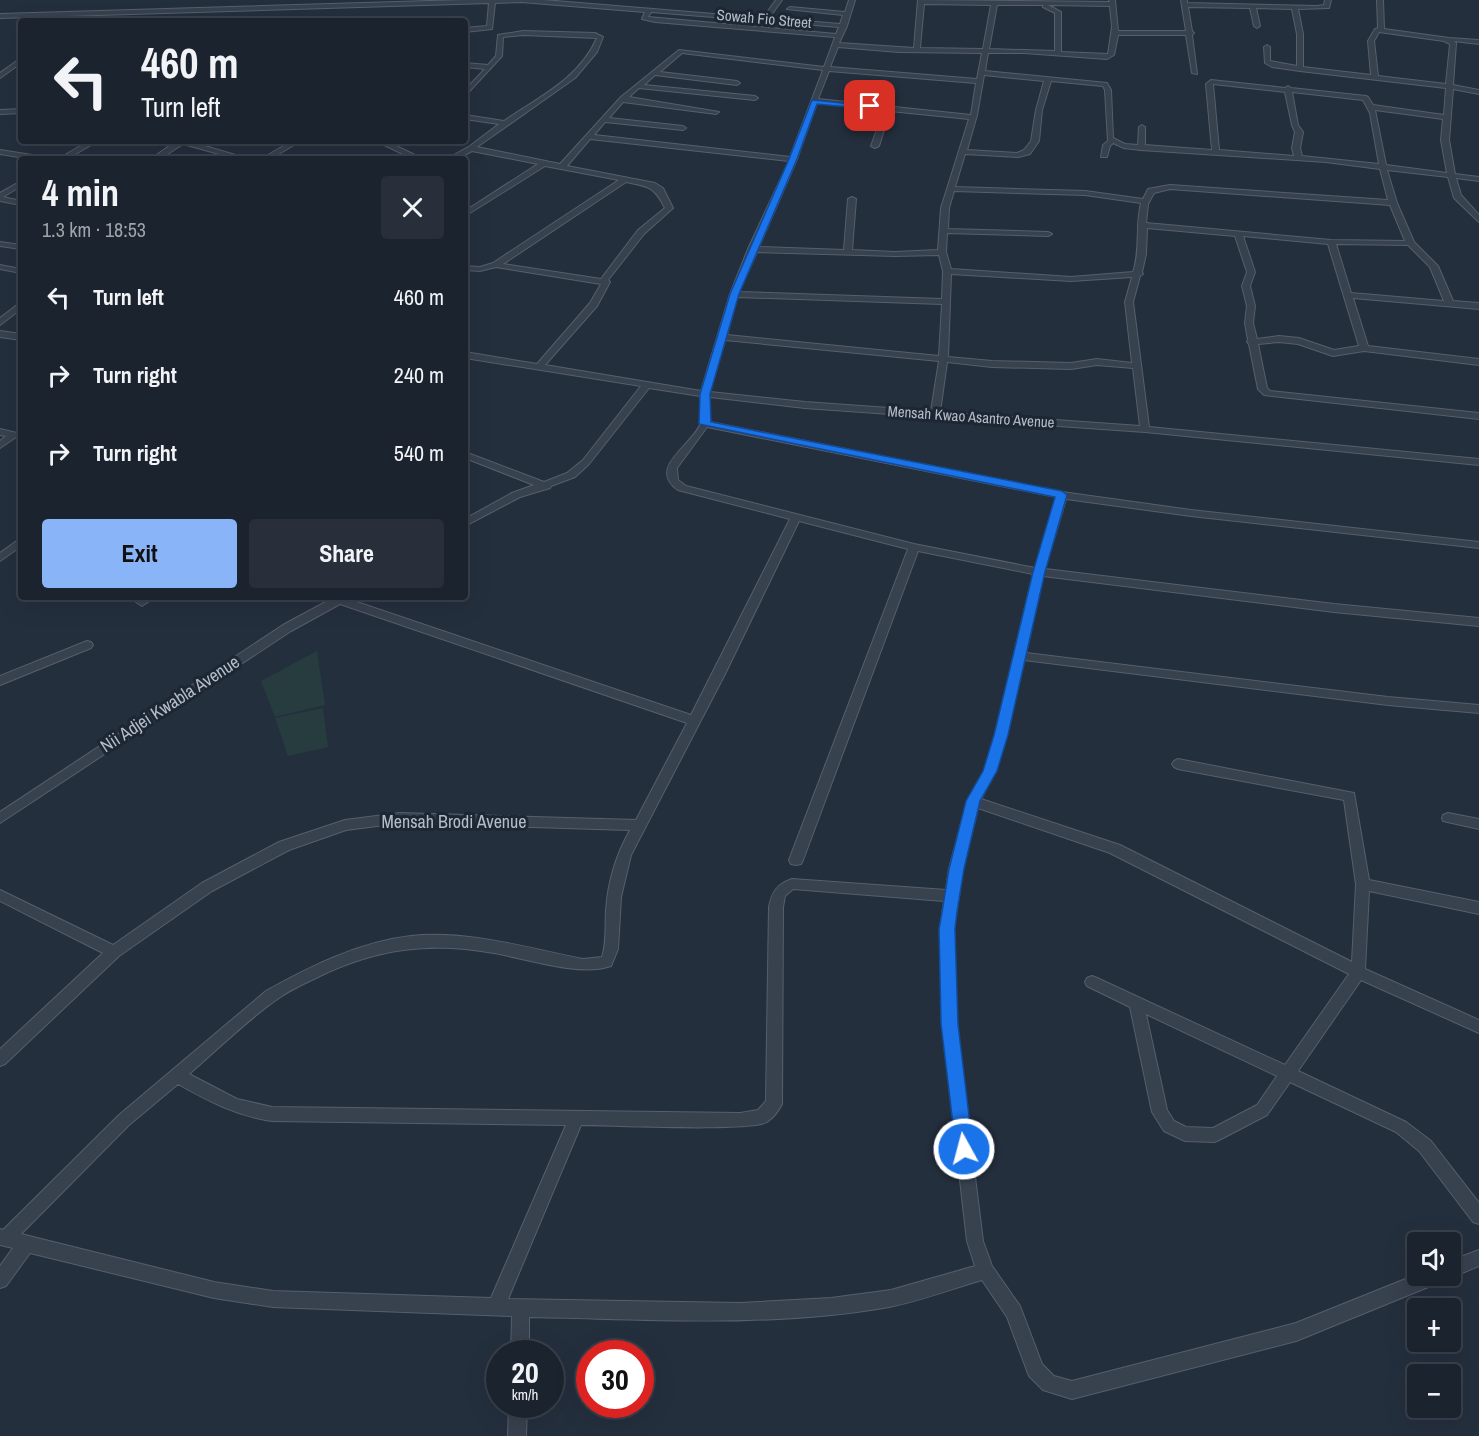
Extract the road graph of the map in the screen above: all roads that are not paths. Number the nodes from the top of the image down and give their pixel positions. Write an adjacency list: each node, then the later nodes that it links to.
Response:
1 (492, 0): 7 (street, Sowah Fio Street); 8 (street, Sowah Fio Street); 26 (street)
2 (779, 0): 23 (street)
3 (852, 0): 19 (street)
4 (1328, 0): 14 (street)
5 (1380, 0): 27 (street)
6 (921, 1): 11 (street); 35 (street)
7 (364, 2): 17 (street, Sowah Fio Street)
8 (580, 2): 15 (street, Sowah Fio Street)
9 (1112, 2): 12 (street); 28 (street)
10 (1185, 2): 13 (street); 29 (street)
11 (994, 3): 12 (street); 36 (street)
12 (1035, 4): 37 (street)
13 (1252, 6): 14 (street); 25 (street)
14 (1295, 8): 42 (street)
15 (650, 9): 23 (street, Sowah Fio Street); 30 (street)
16 (790, 9): 19 (street)
17 (129, 13): 18 (street, Sowah Fio Street); 22 (street)
18 (81, 14): 20 (street, Sowah Fio Street); 21 (street)
19 (848, 14): 24 (street)
20 (0, 16)
21 (76, 18)
22 (128, 18)
23 (766, 18): 24 (street, Sowah Fio Street)
24 (844, 26): 30 (street)
25 (1257, 26)
26 (468, 30)
27 (1381, 30): 49 (street); 53 (street)
28 (1116, 33): 29 (street); 37 (street)
29 (1191, 33): 46 (street)
30 (840, 36): 33 (street)
31 (1452, 39): 32 (street)
32 (1479, 42)
33 (838, 45): 35 (street); 41 (street)
34 (1267, 47): 42 (street)
35 (917, 50): 36 (street)
36 (986, 50): 37 (street); 48 (street)
37 (1058, 53)
38 (18, 62): 44 (street)
39 (468, 65): 40 (street)
40 (490, 68): 55 (street); 69 (street)
41 (827, 68): 45 (street); 48 (street); 59 (street)
42 (1300, 69): 49 (street)
43 (18, 70): 44 (street)
44 (7, 71): 47 (street)
45 (655, 73): 51 (street); 52 (street)
46 (1195, 73)
47 (0, 76)
48 (980, 77): 50 (street); 66 (street)
49 (1375, 77): 53 (street)
50 (1048, 79): 73 (street); 83 (street)
51 (737, 83)
52 (638, 86): 57 (street); 58 (street)
53 (1450, 86): 56 (street); 67 (street)
54 (1288, 88): 61 (street); 84 (street); 94 (street)
55 (468, 91)
56 (1479, 92)
57 (755, 98)
58 (622, 99): 60 (street); 68 (street)
59 (814, 101): 62 (street); 93 (street)
60 (680, 107)
61 (1371, 107): 67 (street); 97 (street)
62 (888, 108): 66 (street); 79 (street)
63 (18, 111): 64 (street)
64 (0, 112)
65 (468, 117): 69 (street)
66 (973, 117): 83 (street)
67 (1445, 117): 98 (street)
68 (605, 120): 70 (street); 72 (street)
69 (505, 123): 81 (street)
70 (683, 128)
71 (1142, 128): 80 (street)
72 (590, 137): 93 (street); 96 (street)
73 (1112, 141): 80 (street); 85 (street)
74 (89, 144): 87 (street)
75 (177, 144): 88 (street)
76 (190, 144): 89 (street)
77 (292, 144): 90 (street)
78 (386, 144): 91 (street)
79 (874, 146)
80 (1141, 148): 84 (street)
81 (474, 149): 92 (street); 95 (street)
82 (0, 152): 86 (street)
83 (962, 152): 102 (street)
84 (1216, 153): 94 (street)
85 (1104, 155)
86 (26, 156)
87 (67, 156)
88 (159, 156)
89 (225, 156)
90 (271, 156)
91 (412, 156)
92 (458, 156)
93 (793, 159): 118 (street)
94 (1299, 159): 97 (street)
95 (543, 164): 96 (street); 108 (street)
96 (562, 167): 100 (street)
97 (1384, 167): 98 (street); 107 (street)
98 (1451, 175): 99 (street); 109 (street)
99 (1479, 179)
100 (624, 180): 121 (street); 127 (street)
101 (18, 185): 103 (street)
102 (953, 189): 105 (street); 111 (street)
103 (0, 197): 106 (street)
104 (852, 199): 120 (street)
105 (1144, 201): 107 (street); 110 (street)
106 (18, 202)
107 (1393, 203): 115 (street)
108 (468, 212)
109 (1479, 220)
110 (1143, 225): 113 (street); 126 (street)
111 (944, 231): 112 (street); 119 (street)
112 (1048, 234)
113 (1239, 235): 114 (street); 138 (street)
114 (1331, 242): 115 (street); 129 (street)
115 (1410, 243): 131 (street)
116 (0, 244): 117 (street)
117 (18, 247)
118 (752, 249): 120 (street); 128 (street)
119 (942, 252): 120 (street); 125 (street)
120 (848, 253)
121 (496, 266): 123 (street); 127 (street)
122 (0, 267): 124 (street)
123 (468, 268)
124 (18, 270)
125 (947, 272): 126 (street); 130 (street)
126 (1139, 274): 143 (street)
127 (604, 280): 144 (street)
128 (734, 294): 130 (street); 137 (street)
129 (1348, 295): 131 (street); 139 (street)
130 (945, 302): 141 (street)
131 (1450, 304): 132 (street)
132 (1479, 306)
133 (18, 307): 134 (street)
134 (0, 322)
135 (0, 334): 136 (street)
136 (18, 337)
137 (721, 338): 141 (street); 146 (street)
138 (1251, 342): 139 (street); 148 (street)
139 (1364, 348): 142 (street)
140 (468, 355): 144 (street, Mensah Kwao Asantro Avenue)
141 (943, 357): 143 (street); 147 (street)
142 (1479, 362)
143 (1137, 366): 150 (street)
144 (539, 367): 145 (street, Mensah Kwao Asantro Avenue)
145 (646, 387): 146 (street, Mensah Kwao Asantro Avenue); 156 (street)
146 (705, 394): 147 (street, Mensah Kwao Asantro Avenue); 149 (street)
147 (935, 414): 150 (street, Mensah Kwao Asantro Avenue)
148 (1479, 416)
149 (705, 424): 157 (street); 158 (street)
150 (1145, 429): 155 (street, Mensah Kwao Asantro Avenue)
151 (0, 432): 152 (street)
152 (17, 432): 153 (street)
153 (0, 445)
154 (468, 456): 156 (street)
155 (1479, 462)
156 (546, 486): 159 (street)
157 (1062, 495): 161 (street); 164 (street)
158 (795, 518): 162 (street); 172 (street)
159 (468, 522)
160 (18, 543): 163 (street)
161 (1479, 544)
162 (914, 547): 164 (street); 179 (street)
163 (0, 558)
164 (1039, 572): 167 (street); 169 (street)
165 (338, 600): 175 (street, Nii Adjei Kwabla Avenue)
166 (348, 600): 172 (street)
167 (1479, 622)
168 (87, 645): 170 (street)
169 (1020, 656): 171 (street); 174 (street)
170 (0, 681)
171 (1479, 709)
172 (695, 721): 178 (street)
173 (1178, 764): 180 (street)
174 (973, 801): 182 (street); 185 (street)
175 (0, 818)
176 (1448, 818): 177 (street)
177 (1479, 824)
178 (640, 825): 184 (street, Mensah Brodi Avenue); 191 (street)
179 (796, 860)
180 (1363, 884): 183 (street); 185 (street)
181 (0, 895): 184 (street)
182 (952, 896): 192 (street); 198 (street)
183 (1479, 908)
184 (114, 952): 189 (street, Mensah Brodi Avenue)
185 (1358, 972): 188 (street); 190 (street)
186 (1092, 982): 187 (street)
187 (1137, 1004): 190 (street); 190 (street)
188 (1479, 1027)
189 (0, 1059)
190 (1288, 1075): 193 (street)
191 (178, 1076): 192 (street); 194 (street)
192 (576, 1119): 201 (street)
193 (1479, 1216)
194 (3, 1238): 195 (street)
195 (26, 1244): 199 (street); 201 (street)
196 (1479, 1258): 197 (street)
197 (1461, 1265)
198 (985, 1271): 200 (street); 202 (street)
199 (0, 1280)
200 (1410, 1286)
201 (496, 1307): 202 (street)
202 (521, 1308): 203 (street)
203 (520, 1340)
204 (518, 1418): 205 (street)
205 (517, 1436)

